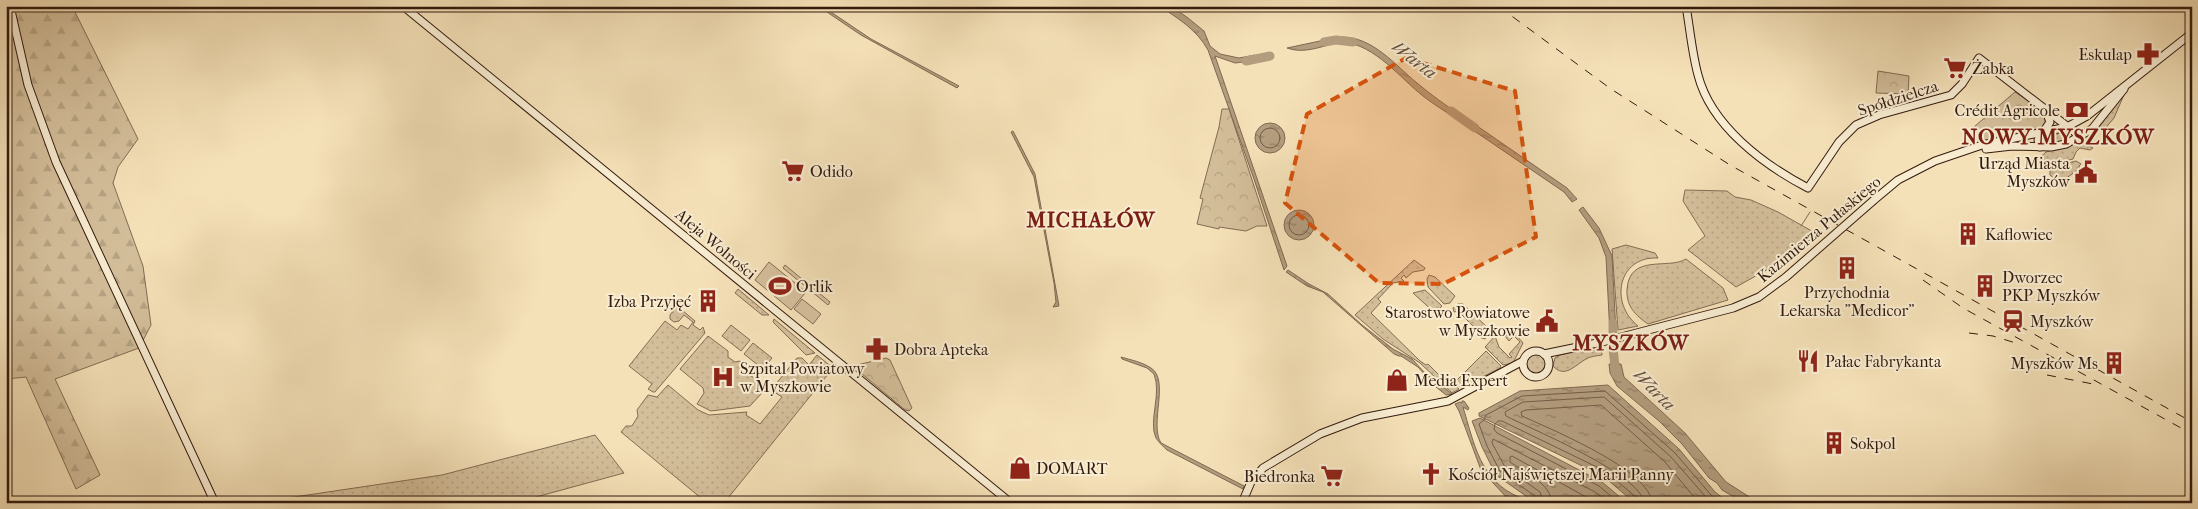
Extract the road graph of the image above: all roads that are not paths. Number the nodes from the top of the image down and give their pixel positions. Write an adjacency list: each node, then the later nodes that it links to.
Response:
1 (10, 6): 19 (main road)
2 (403, 6): 20 (main road, Aleja Wolności)
3 (1686, 6): 6 (main road, Spółdzielcza)
4 (2192, 33): 5 (main road)
5 (2128, 84): 7 (main road, Kazimierza Pułaskiego); 9 (main road, Kazimierza Pułaskiego)
6 (2045, 109): 7 (main road); 8 (main road)
7 (2067, 127): 8 (main road, Kazimierza Pułaskiego); 9 (main road)
8 (2042, 133): 10 (main road); 11 (main road, Kazimierza Pułaskiego)
9 (2079, 136): 10 (main road, Kazimierza Pułaskiego)
10 (2040, 147): 11 (main road, Kazimierza Pułaskiego)
11 (1968, 150): 12 (main road, Kazimierza Pułaskiego, bridge)
12 (1567, 349): 13 (main road, Kazimierza Pułaskiego); 15 (main road, Kazimierza Pułaskiego)
13 (1544, 354): 14 (main road); 15 (main road)
14 (1523, 362): 16 (main road); 17 (main road)
15 (1549, 362): 16 (main road)
16 (1525, 371): 17 (main road)
17 (1499, 374): 18 (main road)
18 (1243, 500)
19 (214, 503)
20 (1011, 503)

